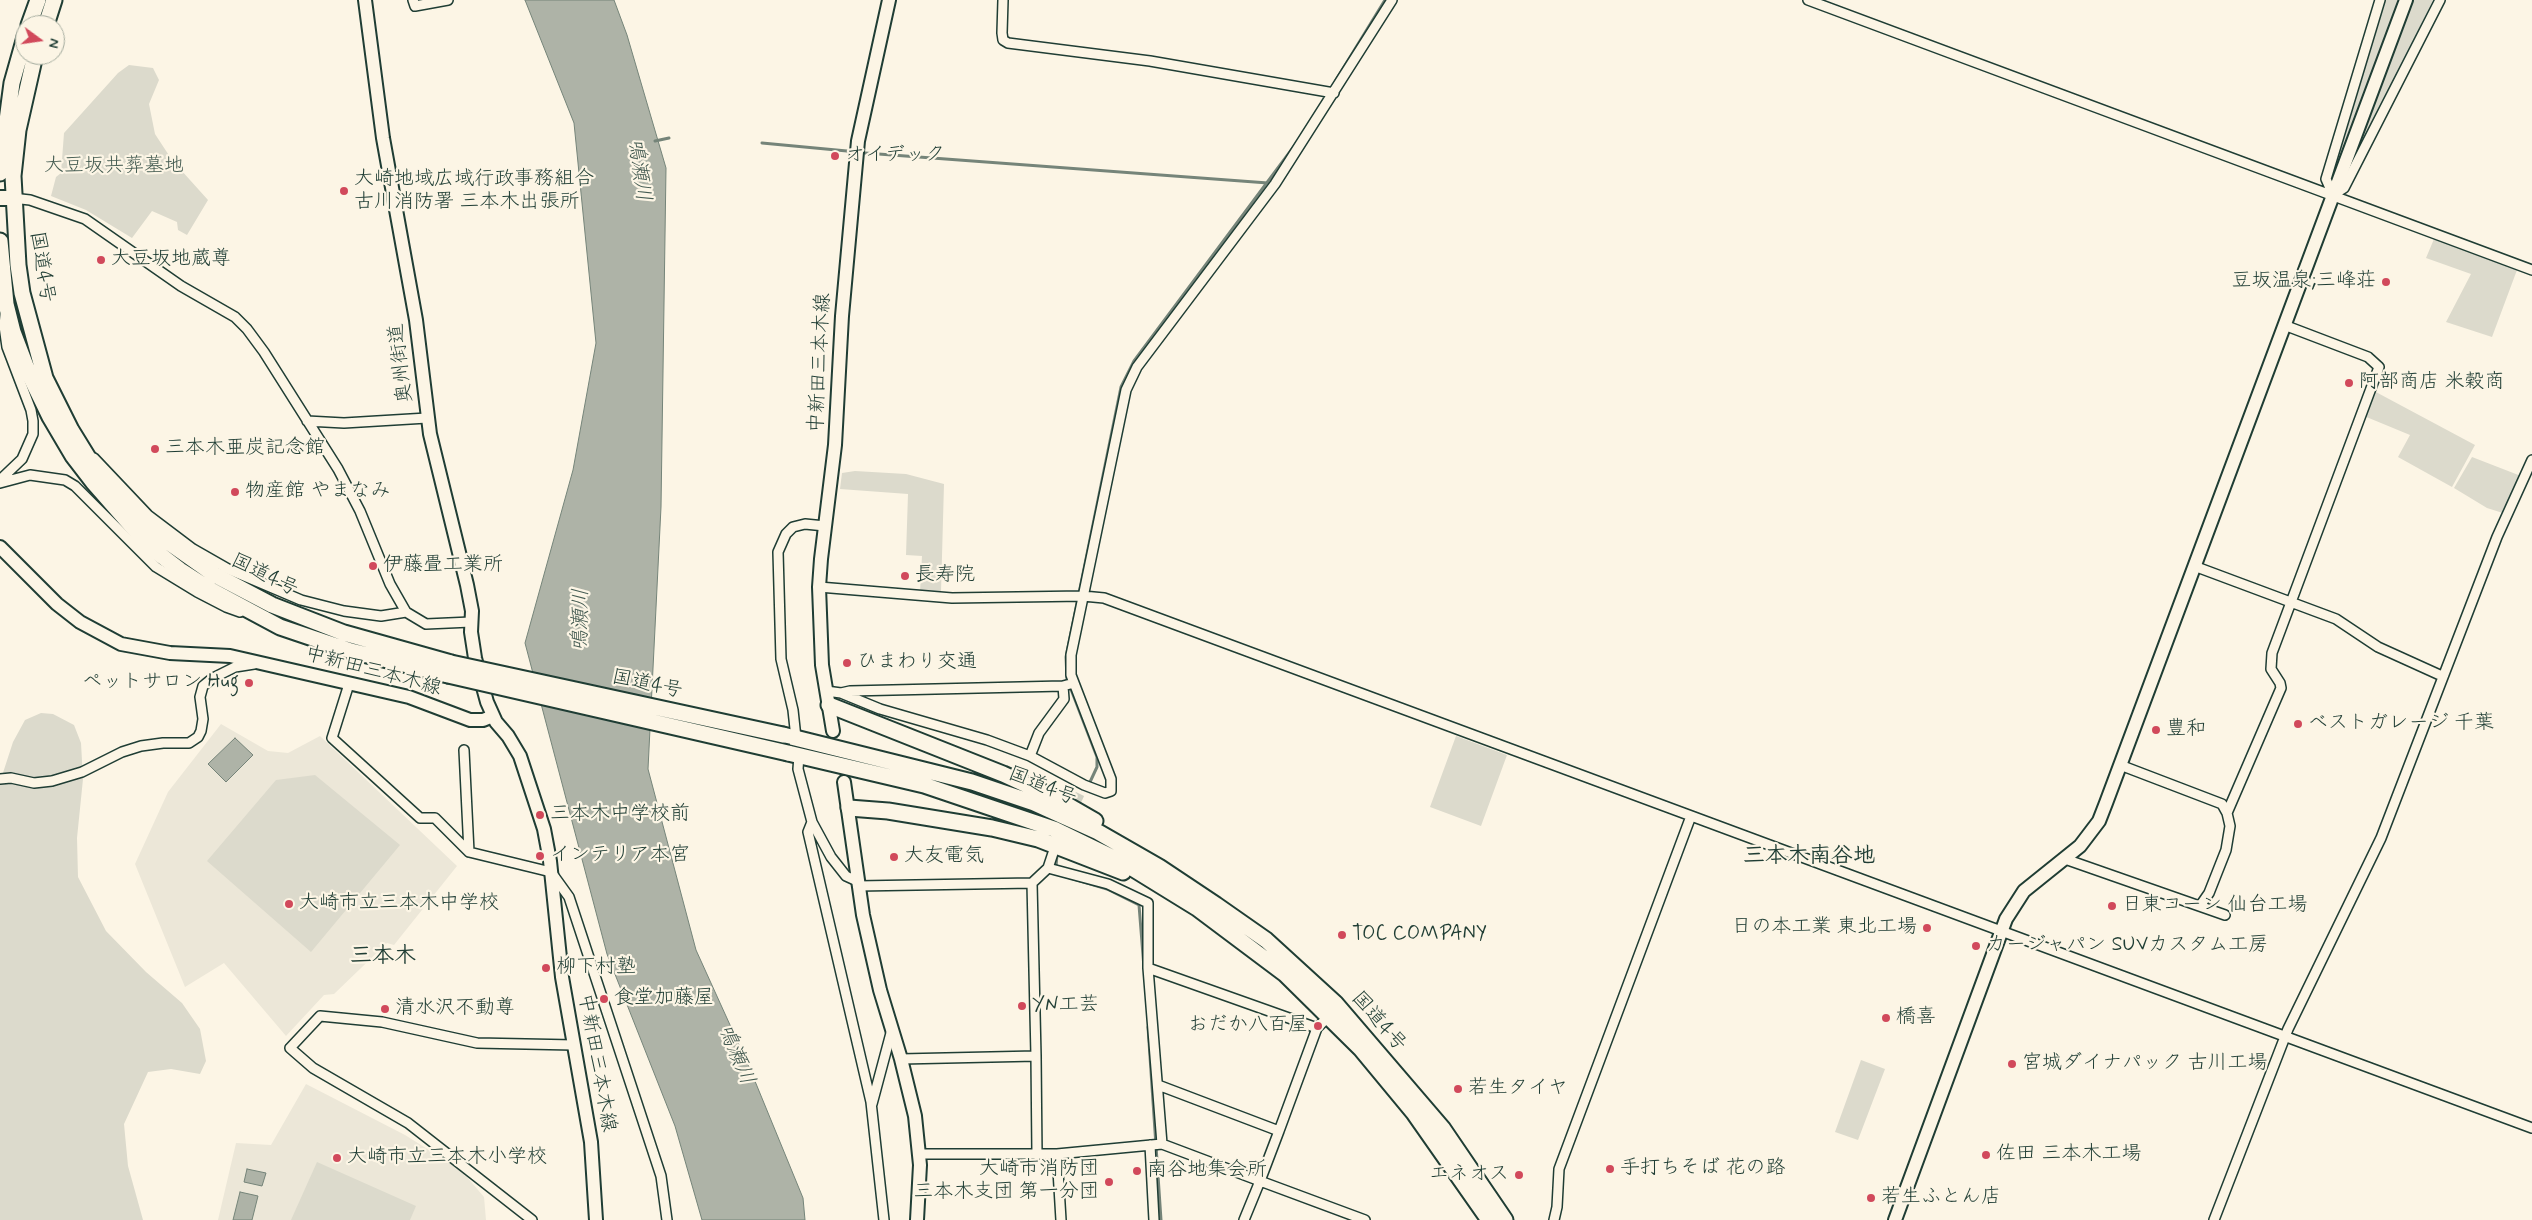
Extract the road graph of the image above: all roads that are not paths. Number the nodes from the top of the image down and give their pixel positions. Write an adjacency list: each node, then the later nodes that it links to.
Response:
1 (38, 0): 13 (highway)
2 (54, 0): 14 (highway)
3 (365, 0): 25 (main road, 奥州街道)
4 (413, 0): 5 (street)
5 (448, 0)
6 (889, 0): 30 (main road, 中新田三本木線)
7 (1003, 0): 17 (street)
8 (1392, 0): 17 (street)
9 (1808, 0): 19 (street)
10 (2380, 0): 19 (street)
11 (2406, 0): 19 (main road)
12 (2440, 0): 19 (street)
13 (33, 15)
14 (49, 15)
15 (18, 65): 18 (highway)
16 (33, 65): 20 (highway, 国道4号)
17 (1330, 92): 34 (street)
18 (0, 173)
19 (2333, 195): 22 (street); 24 (main road)
20 (6, 198): 26 (street); 27 (highway, 国道4号)
21 (0, 240): 23 (highway, 国道4号)
22 (2532, 270)
23 (6, 304): 29 (street); 37 (highway, 国道4号)
24 (2284, 325): 32 (main road); 35 (street)
25 (427, 418): 26 (street); 38 (main road, 奥州街道)
26 (308, 421): 36 (street)
27 (82, 448): 36 (street); 40 (highway, 国道4号)
28 (2532, 460): 41 (street)
29 (0, 481): 37 (street)
30 (825, 526): 33 (main road, 中新田三本木線); 48 (street)
31 (0, 547): 39 (main road, 中新田三本木線)
32 (2194, 566): 35 (street); 52 (main road)
33 (819, 587): 34 (street); 45 (main road, 中新田三本木線)
34 (1079, 596): 43 (street); 59 (street)
35 (2290, 602): 41 (street); 58 (street)
36 (406, 612): 38 (street)
37 (262, 618): 40 (highway, 国道4号)
38 (471, 622): 46 (main road, 奥州街道)
39 (267, 664): 42 (main road, 中新田三本木線); 53 (street)
40 (450, 669): 48 (highway, 国道4号, bridge); 50 (highway, 国道4号, bridge)
41 (2442, 676): 77 (street)
42 (349, 684): 46 (main road, 中新田三本木線); 61 (street)
43 (1069, 685): 44 (street); 51 (street); 55 (street)
44 (841, 693): 45 (street); 51 (street)
45 (827, 698): 47 (main road, 中新田三本木線); 69 (highway)
46 (493, 716): 65 (main road, 中新田三本木線)
47 (834, 731)
48 (790, 736): 69 (highway, 国道4号)
49 (464, 750): 61 (street)
50 (794, 754): 60 (street); 68 (highway, 国道4号)
51 (1030, 756): 55 (street)
52 (2120, 765): 58 (street); 63 (main road)
53 (0, 780)
54 (844, 782): 57 (main road)
55 (1084, 785): 56 (street)
56 (1080, 794)
57 (848, 808): 67 (main road); 68 (highway)
58 (2227, 813): 70 (street)
59 (1690, 816): 72 (street); 101 (street)
60 (812, 822): 67 (street); 82 (street)
61 (469, 852): 65 (street)
62 (1053, 853): 64 (street)
63 (2064, 859): 70 (street); 72 (main road)
64 (1048, 868): 66 (street); 73 (street)
65 (551, 872): 78 (main road, 中新田三本木線); 92 (street)
66 (1032, 883): 67 (street); 79 (street)
67 (858, 884): 76 (main road)
68 (1167, 889): 74 (highway, 国道4号)
69 (1216, 905): 100 (highway, 国道4号)
70 (2200, 906): 71 (street)
71 (2225, 915)
72 (2001, 932): 77 (street); 102 (main road)
73 (1148, 968): 75 (street); 81 (street)
74 (1330, 1015): 75 (street); 99 (highway, 国道4号)
75 (1317, 1028): 84 (street)
76 (892, 1033): 80 (main road); 82 (street)
77 (2285, 1036): 83 (street); 103 (street)
78 (574, 1045): 90 (street); 91 (main road, 中新田三本木線)
79 (1036, 1056): 80 (street); 88 (street)
80 (901, 1059): 86 (main road)
81 (1158, 1084): 84 (street); 85 (street)
82 (872, 1107): 93 (street)
83 (2532, 1128)
84 (1279, 1131): 89 (street)
85 (1156, 1145): 87 (street); 89 (street); 96 (street)
86 (919, 1154): 88 (street); 94 (main road)
87 (1057, 1154): 88 (street); 95 (street)
88 (1037, 1155)
89 (1260, 1181): 97 (street); 98 (street)
90 (532, 1220)
91 (596, 1220)
92 (667, 1220)
93 (884, 1220)
94 (916, 1220)
95 (1061, 1220)
96 (1154, 1220)
97 (1244, 1220)
98 (1365, 1220)
99 (1489, 1220)
100 (1505, 1220)
101 (1554, 1220)
102 (1895, 1220)
103 (2214, 1220)

